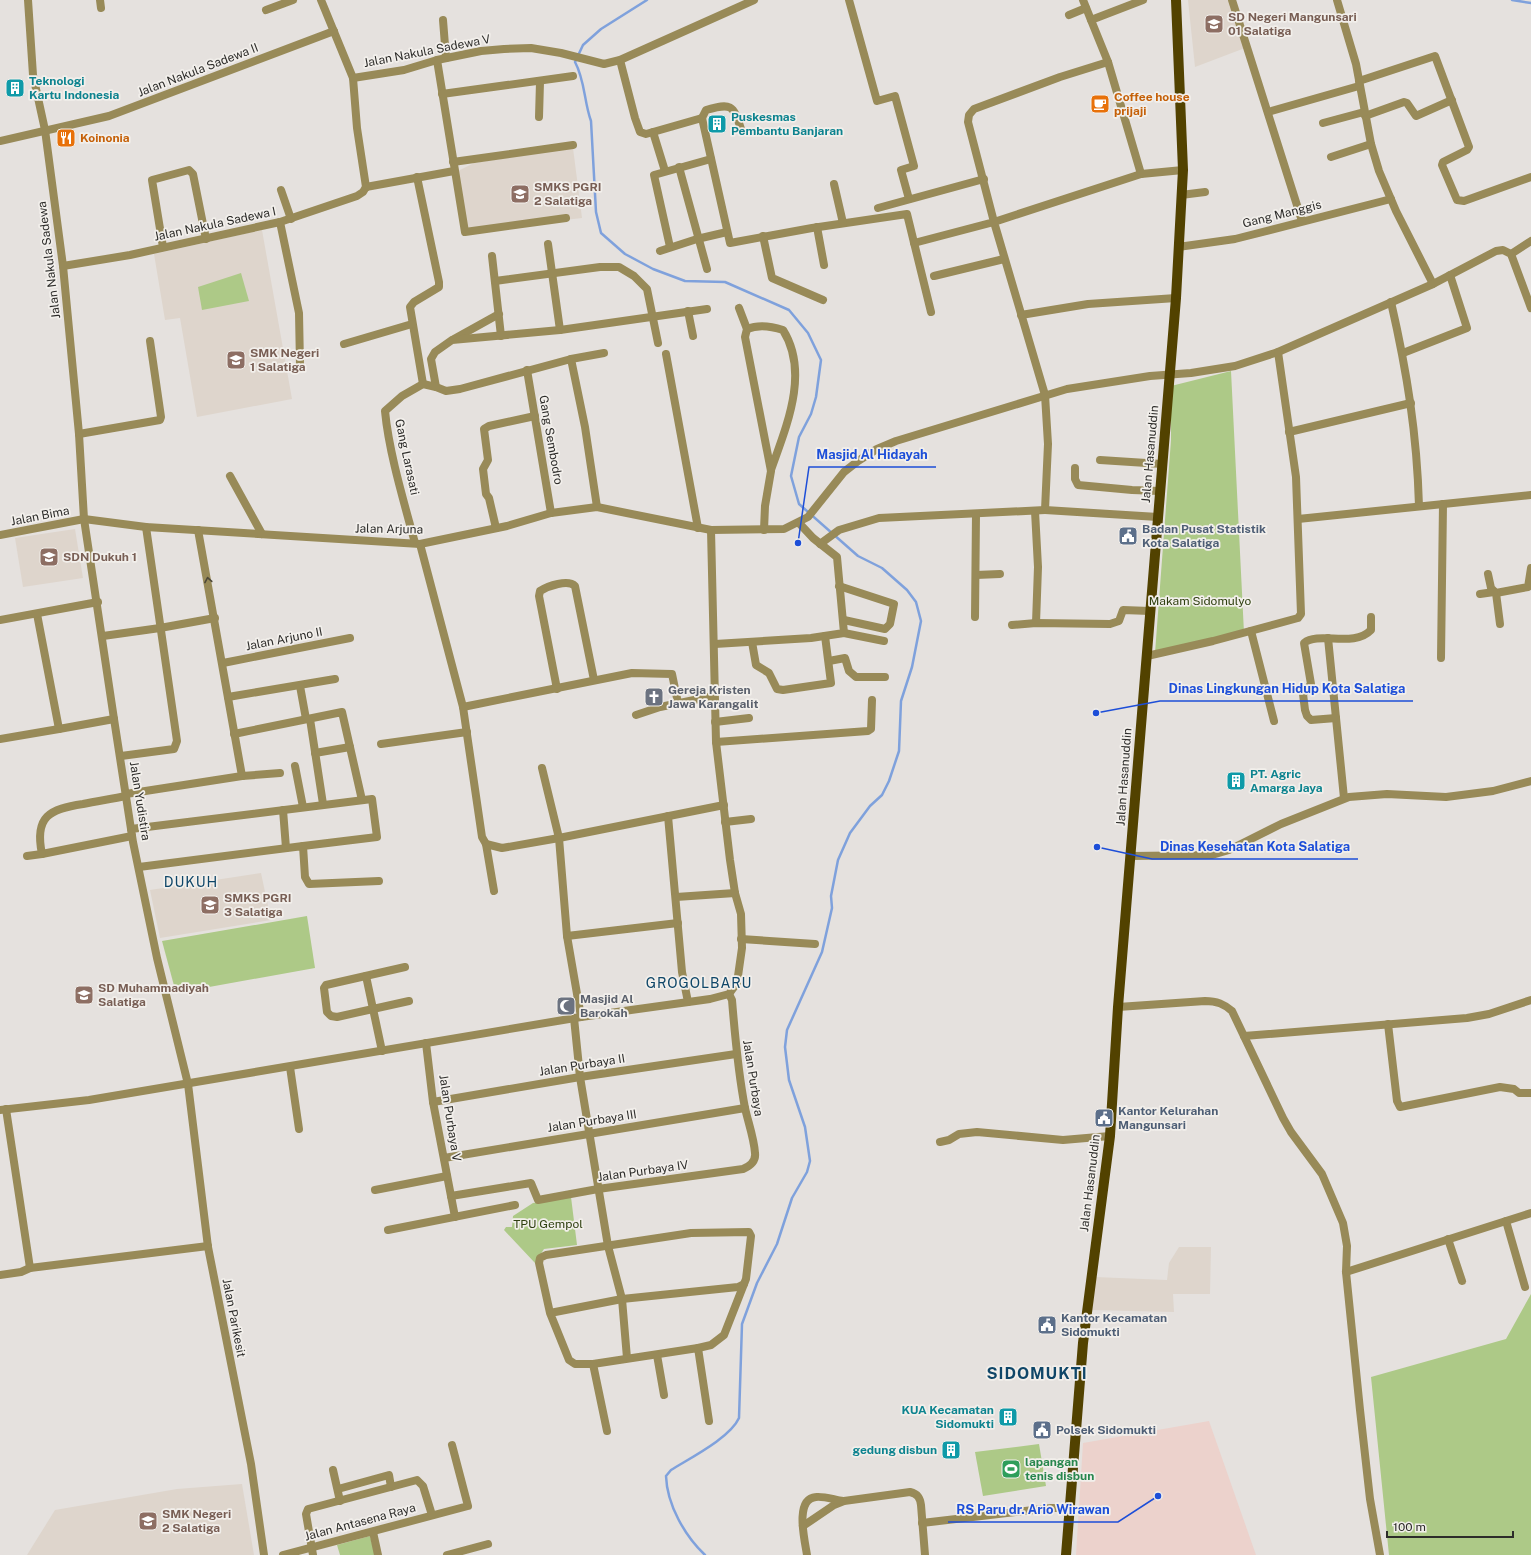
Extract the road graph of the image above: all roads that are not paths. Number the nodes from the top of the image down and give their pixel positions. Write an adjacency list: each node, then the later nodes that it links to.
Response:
1 (28, 0): 32 (street, Jalan Nakula Sadewa)
2 (294, 0): 12 (street)
3 (321, 0): 16 (street)
4 (754, 0): 10 (street, Jalan Nakula Sadewa V)
5 (849, 0): 53 (street)
6 (1143, 0): 15 (street)
7 (1176, 0): 41 (main road, Jalan Hasanuddin)
8 (1232, 0): 26 (street)
9 (1338, 0): 23 (street)
10 (739, 3): 18 (street, Jalan Nakula Sadewa V)
11 (1084, 4): 13 (street); 15 (street)
12 (266, 10)
13 (1070, 14)
14 (443, 20): 17 (street)
15 (1091, 20): 19 (street)
16 (334, 31): 21 (street); 32 (street, Jalan Nakula Sadewa II)
17 (441, 59): 18 (street, Jalan Nakula Sadewa V); 21 (street, Jalan Nakula Sadewa V); 24 (street)
18 (620, 60): 33 (street)
19 (1108, 62): 44 (street); 47 (street)
20 (573, 76): 22 (street)
21 (352, 78): 49 (street)
22 (540, 82): 24 (street); 28 (street)
23 (1359, 84): 25 (street); 26 (street); 27 (street)
24 (442, 94): 39 (street)
25 (1452, 100): 27 (street); 45 (street)
26 (1268, 112): 58 (street)
27 (1365, 114): 30 (street); 36 (street)
28 (539, 117)
29 (702, 118): 31 (street); 33 (street); 38 (street)
30 (1323, 123)
31 (741, 129)
32 (45, 130): 34 (street, Jalan Nakula Sadewa II); 78 (street, Jalan Nakula Sadewa)
33 (653, 132): 43 (street)
34 (0, 141)
35 (573, 144): 39 (street)
36 (1371, 144): 37 (street); 54 (street)
37 (1331, 157)
38 (712, 159): 40 (street); 63 (street)
39 (453, 162): 42 (street)
40 (679, 167): 43 (street); 66 (street)
41 (1183, 170): 44 (street); 52 (main road, Jalan Hasanuddin)
42 (454, 171): 46 (street); 56 (street)
43 (665, 171): 71 (street)
44 (1141, 174): 60 (street)
45 (1531, 177)
46 (417, 178): 49 (street); 96 (street)
47 (984, 178): 53 (street); 60 (street)
48 (834, 184): 61 (street)
49 (366, 187): 57 (street, Jalan Nakula Sadewa I)
50 (281, 190): 57 (street)
51 (1206, 192): 52 (street)
52 (1181, 195): 72 (main road, Jalan Hasanuddin)
53 (909, 199): 55 (street)
54 (1391, 199): 58 (street, Gang Manggis); 84 (street)
55 (878, 208)
56 (566, 218)
57 (291, 219): 59 (street, Jalan Nakula Sadewa I)
58 (1302, 221): 72 (street, Gang Manggis)
59 (280, 222): 65 (street, Jalan Nakula Sadewa I); 110 (street)
60 (994, 222): 68 (street); 76 (street)
61 (843, 223): 62 (street); 68 (street)
62 (817, 227): 64 (street); 77 (street)
63 (727, 232): 64 (street); 66 (street)
64 (763, 236): 86 (street)
65 (206, 239): 70 (street, Jalan Nakula Sadewa I); 70 (street)
66 (697, 239): 71 (street); 79 (street)
67 (1531, 241): 74 (street)
68 (914, 243): 92 (street)
69 (548, 244): 80 (street)
70 (163, 247): 78 (street, Jalan Nakula Sadewa I)
71 (670, 247): 73 (street)
72 (1178, 247): 85 (main road, Jalan Hasanuddin)
73 (660, 251)
74 (1511, 254): 81 (street, Jalan Arjuna); 89 (street)
75 (492, 256): 83 (street)
76 (1004, 259): 82 (street); 94 (street)
77 (824, 265)
78 (63, 266): 119 (street, Jalan Nakula Sadewa)
79 (707, 269)
80 (552, 274): 83 (street); 95 (street); 98 (street)
81 (1450, 275): 84 (street, Jalan Arjuna); 107 (street)
82 (934, 276)
83 (495, 281): 93 (street)
84 (1433, 284): 87 (street, Jalan Arjuna)
85 (1176, 298): 94 (street); 112 (main road, Jalan Hasanuddin)
86 (824, 300)
87 (1391, 302): 105 (street, Jalan Arjuna); 107 (street)
88 (739, 308): 97 (street)
89 (1531, 308)
90 (707, 309): 91 (street)
91 (688, 311): 95 (street); 100 (street)
92 (931, 312)
93 (499, 314): 99 (street); 101 (street)
94 (1021, 315): 115 (street)
95 (654, 316): 98 (street); 104 (street)
96 (412, 324): 103 (street); 113 (street)
97 (747, 329): 123 (street); 123 (street)
98 (560, 330): 99 (street)
99 (501, 336): 101 (street)
100 (692, 336)
101 (452, 340): 114 (street)
102 (150, 341): 119 (street)
103 (344, 344)
104 (658, 344)
105 (1278, 352): 112 (street, Jalan Arjuna); 118 (street)
106 (604, 353): 109 (street)
107 (1403, 353): 116 (street)
108 (666, 354): 140 (street)
109 (571, 359): 111 (street); 129 (street)
110 (300, 365)
111 (527, 370): 114 (street); 117 (street, Gang Sembodro)
112 (1169, 374): 115 (street, Jalan Arjuna); 121 (main road, Jalan Hasanuddin)
113 (423, 384): 114 (street); 146 (street, Gang Larasati)
114 (436, 387)
115 (1045, 395): 130 (street); 137 (street, Jalan Arjuna)
116 (1411, 404): 118 (street); 128 (street)
117 (535, 416): 132 (street, Gang Sembodro); 139 (street)
118 (1289, 432): 135 (street)
119 (79, 434): 136 (street, Jalan Nakula Sadewa)
120 (1100, 460): 121 (street)
121 (1162, 464): 125 (main road, Jalan Hasanuddin)
122 (1075, 468): 125 (street)
123 (771, 471): 143 (street)
124 (230, 476): 144 (street)
125 (1160, 491): 134 (main road, Jalan Hasanuddin)
126 (1531, 495): 127 (street)
127 (1443, 504): 128 (street); 177 (street)
128 (1419, 506): 135 (street)
129 (597, 507): 132 (street, Jalan Arjuna); 140 (street, Jalan Arjuna)
130 (1045, 510): 131 (street); 134 (street)
131 (1035, 511): 133 (street); 163 (street)
132 (552, 514): 139 (street, Jalan Arjuna)
133 (976, 514): 147 (street); 151 (street)
134 (1158, 517): 156 (main road, Jalan Hasanuddin)
135 (1298, 519): 167 (street)
136 (84, 520): 138 (street, Jalan Arjuna); 145 (street, Jalan Bima); 155 (street, Jalan Yudistira)
137 (799, 523): 143 (street, Jalan Arjuna); 147 (street)
138 (146, 527): 141 (street, Jalan Arjuna); 166 (street)
139 (496, 528): 146 (street, Jalan Arjuna)
140 (698, 528): 142 (street, Jalan Arjuna)
141 (198, 530): 144 (street, Jalan Arjuna); 159 (street, one-way to 141)
142 (711, 530): 143 (street, Jalan Arjuna); 175 (street)
143 (764, 530)
144 (262, 534): 146 (street, Jalan Arjuna)
145 (0, 535)
146 (418, 543): 189 (street)
147 (820, 544): 152 (street)
148 (1531, 568): 153 (street)
149 (1000, 574): 151 (street)
150 (1488, 574): 153 (street)
151 (976, 575): 160 (street)
152 (839, 586): 162 (street); 162 (street)
153 (1495, 592): 154 (street); 164 (street)
154 (1480, 594)
155 (98, 602): 157 (street); 169 (street, Jalan Yudistira)
156 (1150, 611): 163 (street); 176 (main road, Jalan Hasanuddin)
157 (37, 614): 161 (street); 197 (street)
158 (1371, 617): 172 (street)
159 (215, 618): 166 (street); 179 (street)
160 (975, 618)
161 (0, 620)
162 (844, 620): 168 (street)
163 (1036, 623): 165 (street)
164 (1500, 624)
165 (1012, 625)
166 (160, 628): 169 (street); 205 (street)
167 (1251, 631): 176 (street); 195 (street)
168 (844, 633): 170 (street); 173 (street)
169 (103, 636): 193 (street, Jalan Yudistira)
170 (825, 636): 174 (street); 178 (street)
171 (350, 638): 179 (street, Jalan Arjuno II)
172 (1328, 638): 192 (street); 192 (street)
173 (884, 641)
174 (752, 642): 175 (street); 178 (street)
175 (715, 644): 185 (street)
176 (1147, 656): 228 (main road, Jalan Hasanuddin)
177 (1441, 658)
178 (829, 661): 180 (street)
179 (223, 663): 186 (street)
180 (885, 677)
181 (335, 678): 183 (street)
182 (594, 680): 184 (street); 184 (street); 188 (street)
183 (300, 686): 186 (street); 194 (street)
184 (556, 689): 189 (street)
185 (714, 696): 188 (street); 196 (street)
186 (228, 697): 199 (street)
187 (872, 700): 201 (street)
188 (678, 703): 190 (street)
189 (463, 707): 198 (street)
190 (636, 715)
191 (749, 718): 196 (street)
192 (1336, 718): 212 (street)
193 (114, 719): 197 (street); 205 (street, Jalan Yudistira)
194 (308, 719): 199 (street); 203 (street); 204 (street)
195 (1274, 720)
196 (715, 722): 201 (street)
197 (59, 729): 200 (street)
198 (466, 732): 202 (street); 223 (street)
199 (234, 734): 209 (street)
200 (0, 737)
201 (716, 742): 215 (street)
202 (381, 744)
203 (350, 747): 204 (street); 213 (street)
204 (315, 753): 214 (street)
205 (121, 756): 211 (street, Jalan Yudistira)
206 (295, 766): 216 (street)
207 (542, 768): 222 (street)
208 (280, 773): 209 (street)
209 (242, 776): 211 (street)
210 (1531, 781): 212 (street)
211 (126, 795): 221 (street, Jalan Yudistira); 226 (street)
212 (1344, 798): 228 (street)
213 (362, 800): 214 (street); 224 (street)
214 (323, 804): 216 (street)
215 (724, 805): 218 (street); 220 (street)
216 (303, 807): 217 (street)
217 (282, 810): 221 (street); 225 (street)
218 (668, 816): 222 (street); 233 (street)
219 (751, 819): 220 (street)
220 (725, 822): 232 (street)
221 (132, 832): 226 (street); 229 (street, Jalan Yudistira)
222 (559, 838): 223 (street); 235 (street)
223 (486, 844): 231 (street)
224 (303, 846): 225 (street); 230 (street)
225 (286, 848): 229 (street)
226 (42, 854): 227 (street)
227 (27, 856)
228 (1131, 856): 244 (main road, Jalan Hasanuddin)
229 (139, 867): 254 (street, Jalan Yudistira)
230 (378, 881)
231 (494, 891)
232 (735, 893): 233 (street); 236 (street)
233 (676, 897): 234 (street)
234 (678, 923): 235 (street); 243 (street)
235 (567, 936): 246 (street)
236 (741, 939): 237 (street); 240 (street)
237 (815, 944)
238 (405, 967): 239 (street)
239 (366, 976): 245 (street); 245 (street)
240 (729, 994): 243 (street); 251 (street, Jalan Purbaya)
241 (1531, 1000): 247 (street)
242 (409, 1001): 245 (street)
243 (688, 1002): 246 (street)
244 (1118, 1007): 248 (street); 261 (main road, Jalan Hasanuddin)
245 (373, 1009): 250 (street)
246 (577, 1018): 249 (street); 253 (street)
247 (1388, 1024): 248 (street); 255 (street)
248 (1244, 1036): 278 (street)
249 (426, 1043): 250 (street); 256 (street, Jalan Purbaya V)
250 (382, 1051): 252 (street)
251 (736, 1054): 253 (street, Jalan Purbaya II); 257 (street, Jalan Purbaya)
252 (290, 1067): 254 (street); 259 (street)
253 (580, 1077): 256 (street, Jalan Purbaya II); 260 (street)
254 (188, 1084): 258 (street); 275 (street, Jalan Parikesit)
255 (1531, 1092)
256 (433, 1102): 263 (street, Jalan Purbaya V)
257 (745, 1108): 260 (street, Jalan Purbaya III); 264 (street, Jalan Purbaya)
258 (3, 1109): 277 (street)
259 (299, 1129)
260 (589, 1134): 263 (street, Jalan Purbaya III); 266 (street)
261 (1109, 1139): 262 (street); 298 (main road, Jalan Hasanuddin)
262 (940, 1142)
263 (444, 1158): 265 (street, Jalan Purbaya V)
264 (751, 1164): 266 (street, Jalan Purbaya IV)
265 (447, 1176): 267 (street); 268 (street, Jalan Purbaya V)
266 (598, 1189): 268 (street, Jalan Purbaya IV); 276 (street)
267 (375, 1190)
268 (451, 1196): 271 (street, Jalan Purbaya V)
269 (515, 1205): 271 (street)
270 (1531, 1213): 272 (street)
271 (455, 1217): 273 (street)
272 (1506, 1221): 274 (street); 282 (street)
273 (388, 1230)
274 (1448, 1239): 278 (street); 280 (street)
275 (208, 1246): 277 (street); 305 (street, Jalan Parikesit)
276 (608, 1246): 281 (street); 283 (street); 284 (street)
277 (30, 1268): 279 (street)
278 (1346, 1272): 312 (street)
279 (0, 1275)
280 (1462, 1281)
281 (744, 1284): 283 (street); 285 (street)
282 (1525, 1287)
283 (622, 1299): 284 (street); 287 (street)
284 (550, 1313): 288 (street)
285 (698, 1348): 286 (street); 290 (street)
286 (656, 1355): 287 (street); 289 (street)
287 (627, 1358): 288 (street)
288 (593, 1364): 291 (street)
289 (664, 1395)
290 (709, 1421)
291 (607, 1431)
292 (452, 1445): 299 (street, Jalan Antasena Raya)
293 (334, 1470): 295 (street)
294 (391, 1487): 295 (street); 296 (street); 299 (street)
295 (338, 1489): 296 (street)
296 (340, 1501): 304 (street)
297 (844, 1501): 300 (street); 301 (street); 301 (street)
298 (1071, 1508): 300 (street); 311 (main road, Jalan Hasanuddin)
299 (432, 1515): 302 (street, Jalan Antasena Raya)
300 (922, 1523): 310 (street)
301 (803, 1526): 309 (street)
302 (373, 1532): 304 (street, Jalan Antasena Raya); 307 (street)
303 (488, 1544): 308 (street)
304 (312, 1551): 306 (street, Jalan Antasena Raya)
305 (264, 1555)
306 (283, 1555)
307 (378, 1555)
308 (447, 1555)
309 (807, 1555)
310 (925, 1555)
311 (1066, 1555)
312 (1380, 1555)

